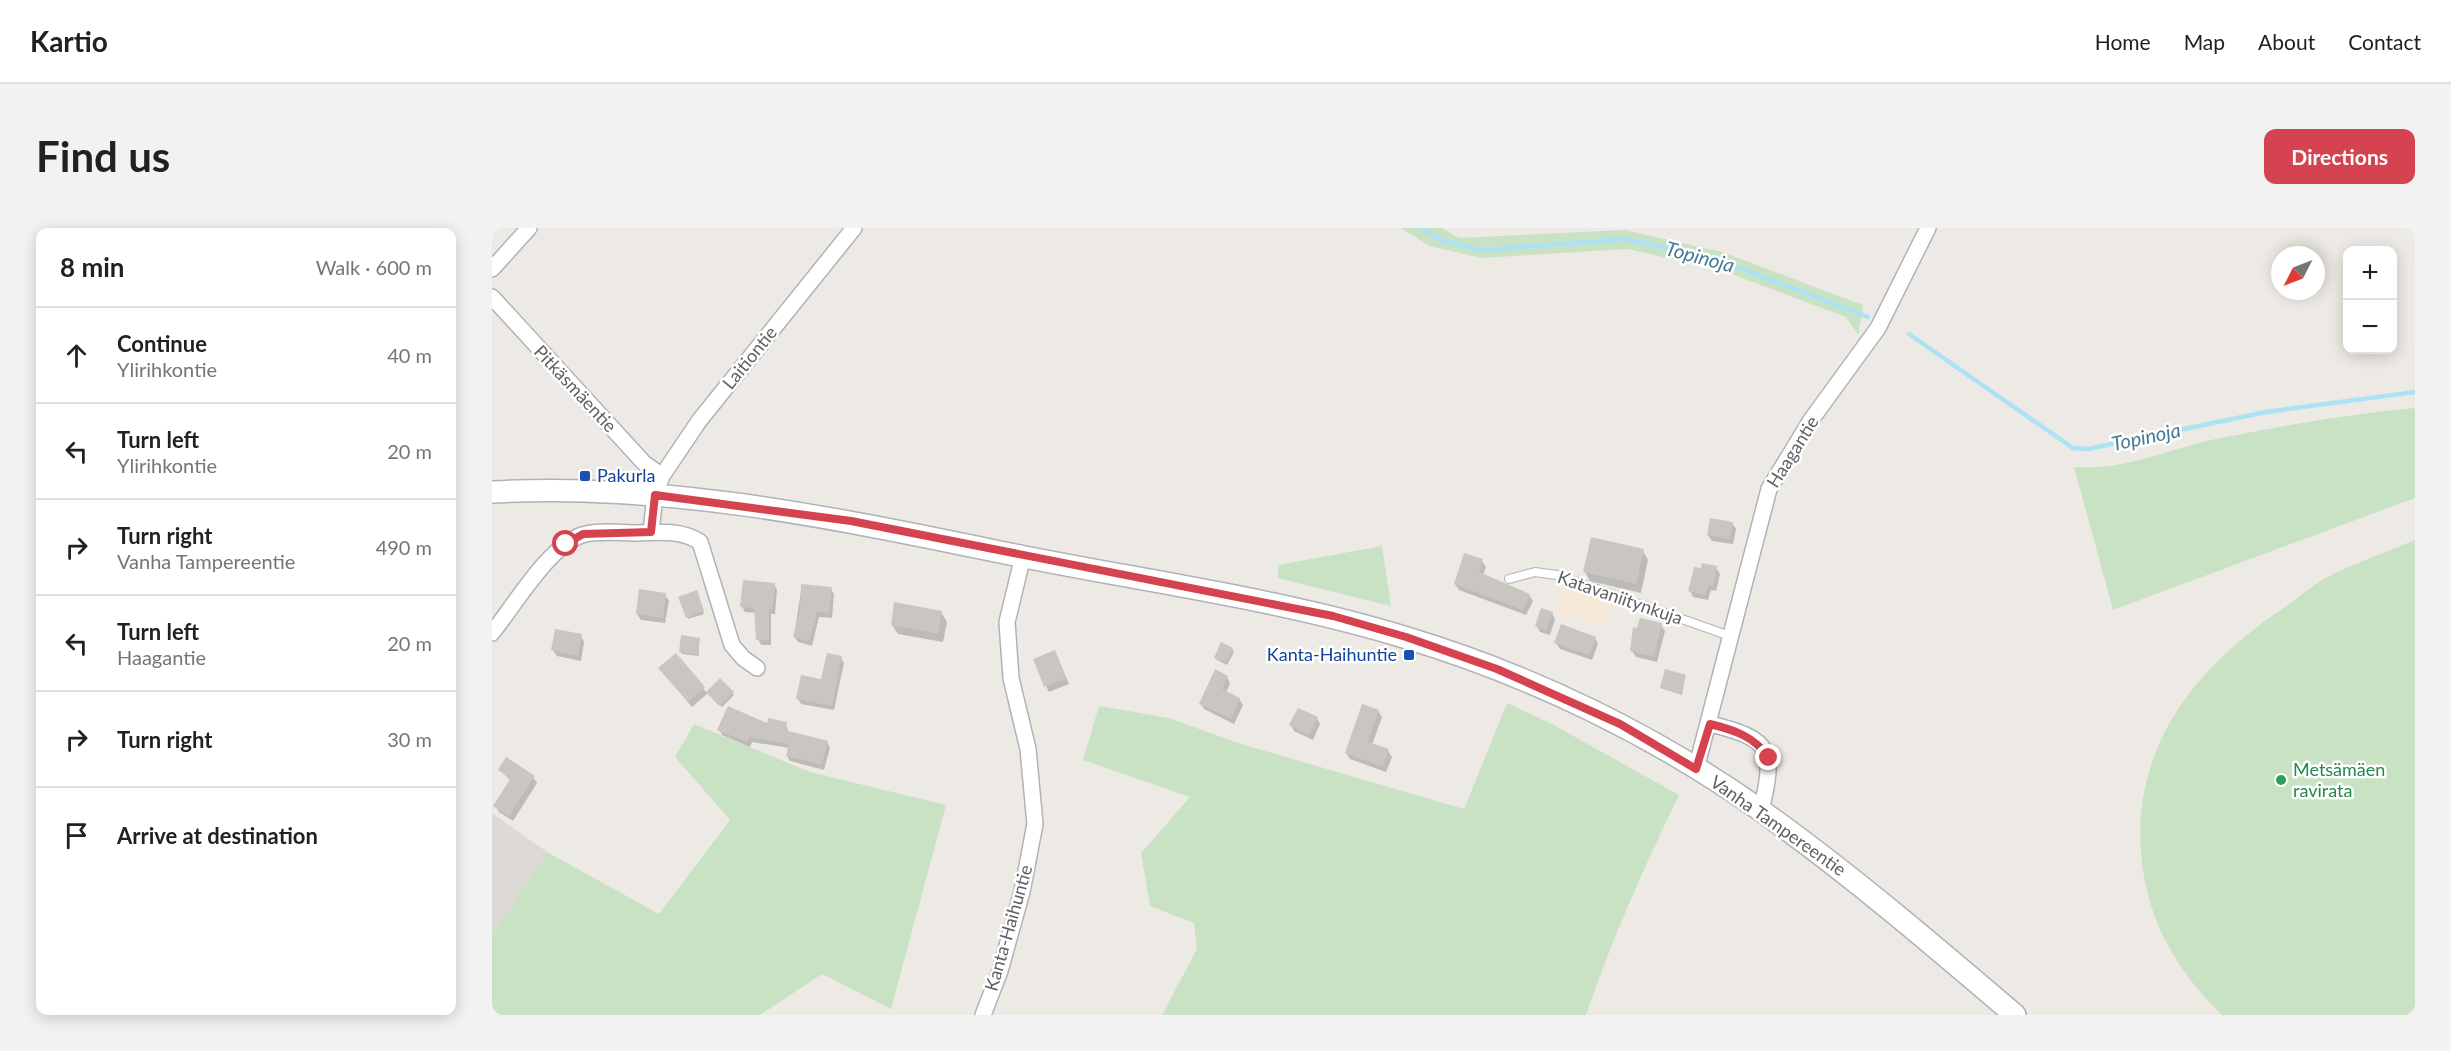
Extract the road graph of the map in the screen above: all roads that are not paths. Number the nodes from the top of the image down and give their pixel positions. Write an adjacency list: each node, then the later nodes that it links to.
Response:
1 (528, 228): 4 (street)
2 (854, 228): 6 (street, Laitiontie)
3 (1928, 228): 12 (street, Haagantie)
4 (492, 269)
5 (492, 297): 6 (street, Pitkäsmäentie)
6 (658, 486): 7 (main road, Vanha Tampereentie); 8 (street); 9 (main road, Vanha Tampereentie)
7 (492, 492)
8 (651, 532): 11 (street); 13 (street)
9 (1023, 556): 15 (main road, Vanha Tampereentie); 17 (street, Kanta-Haihuntie)
10 (1509, 579): 12 (lane, Katavaniitynkuja)
11 (492, 633)
12 (1730, 636): 14 (street, Haagantie)
13 (757, 668)
14 (1710, 724): 15 (street, Haagantie); 16 (street)
15 (1696, 769): 16 (main road, Vanha Tampereentie)
16 (1761, 811): 18 (main road, Vanha Tampereentie)
17 (983, 1015)
18 (2015, 1015)

